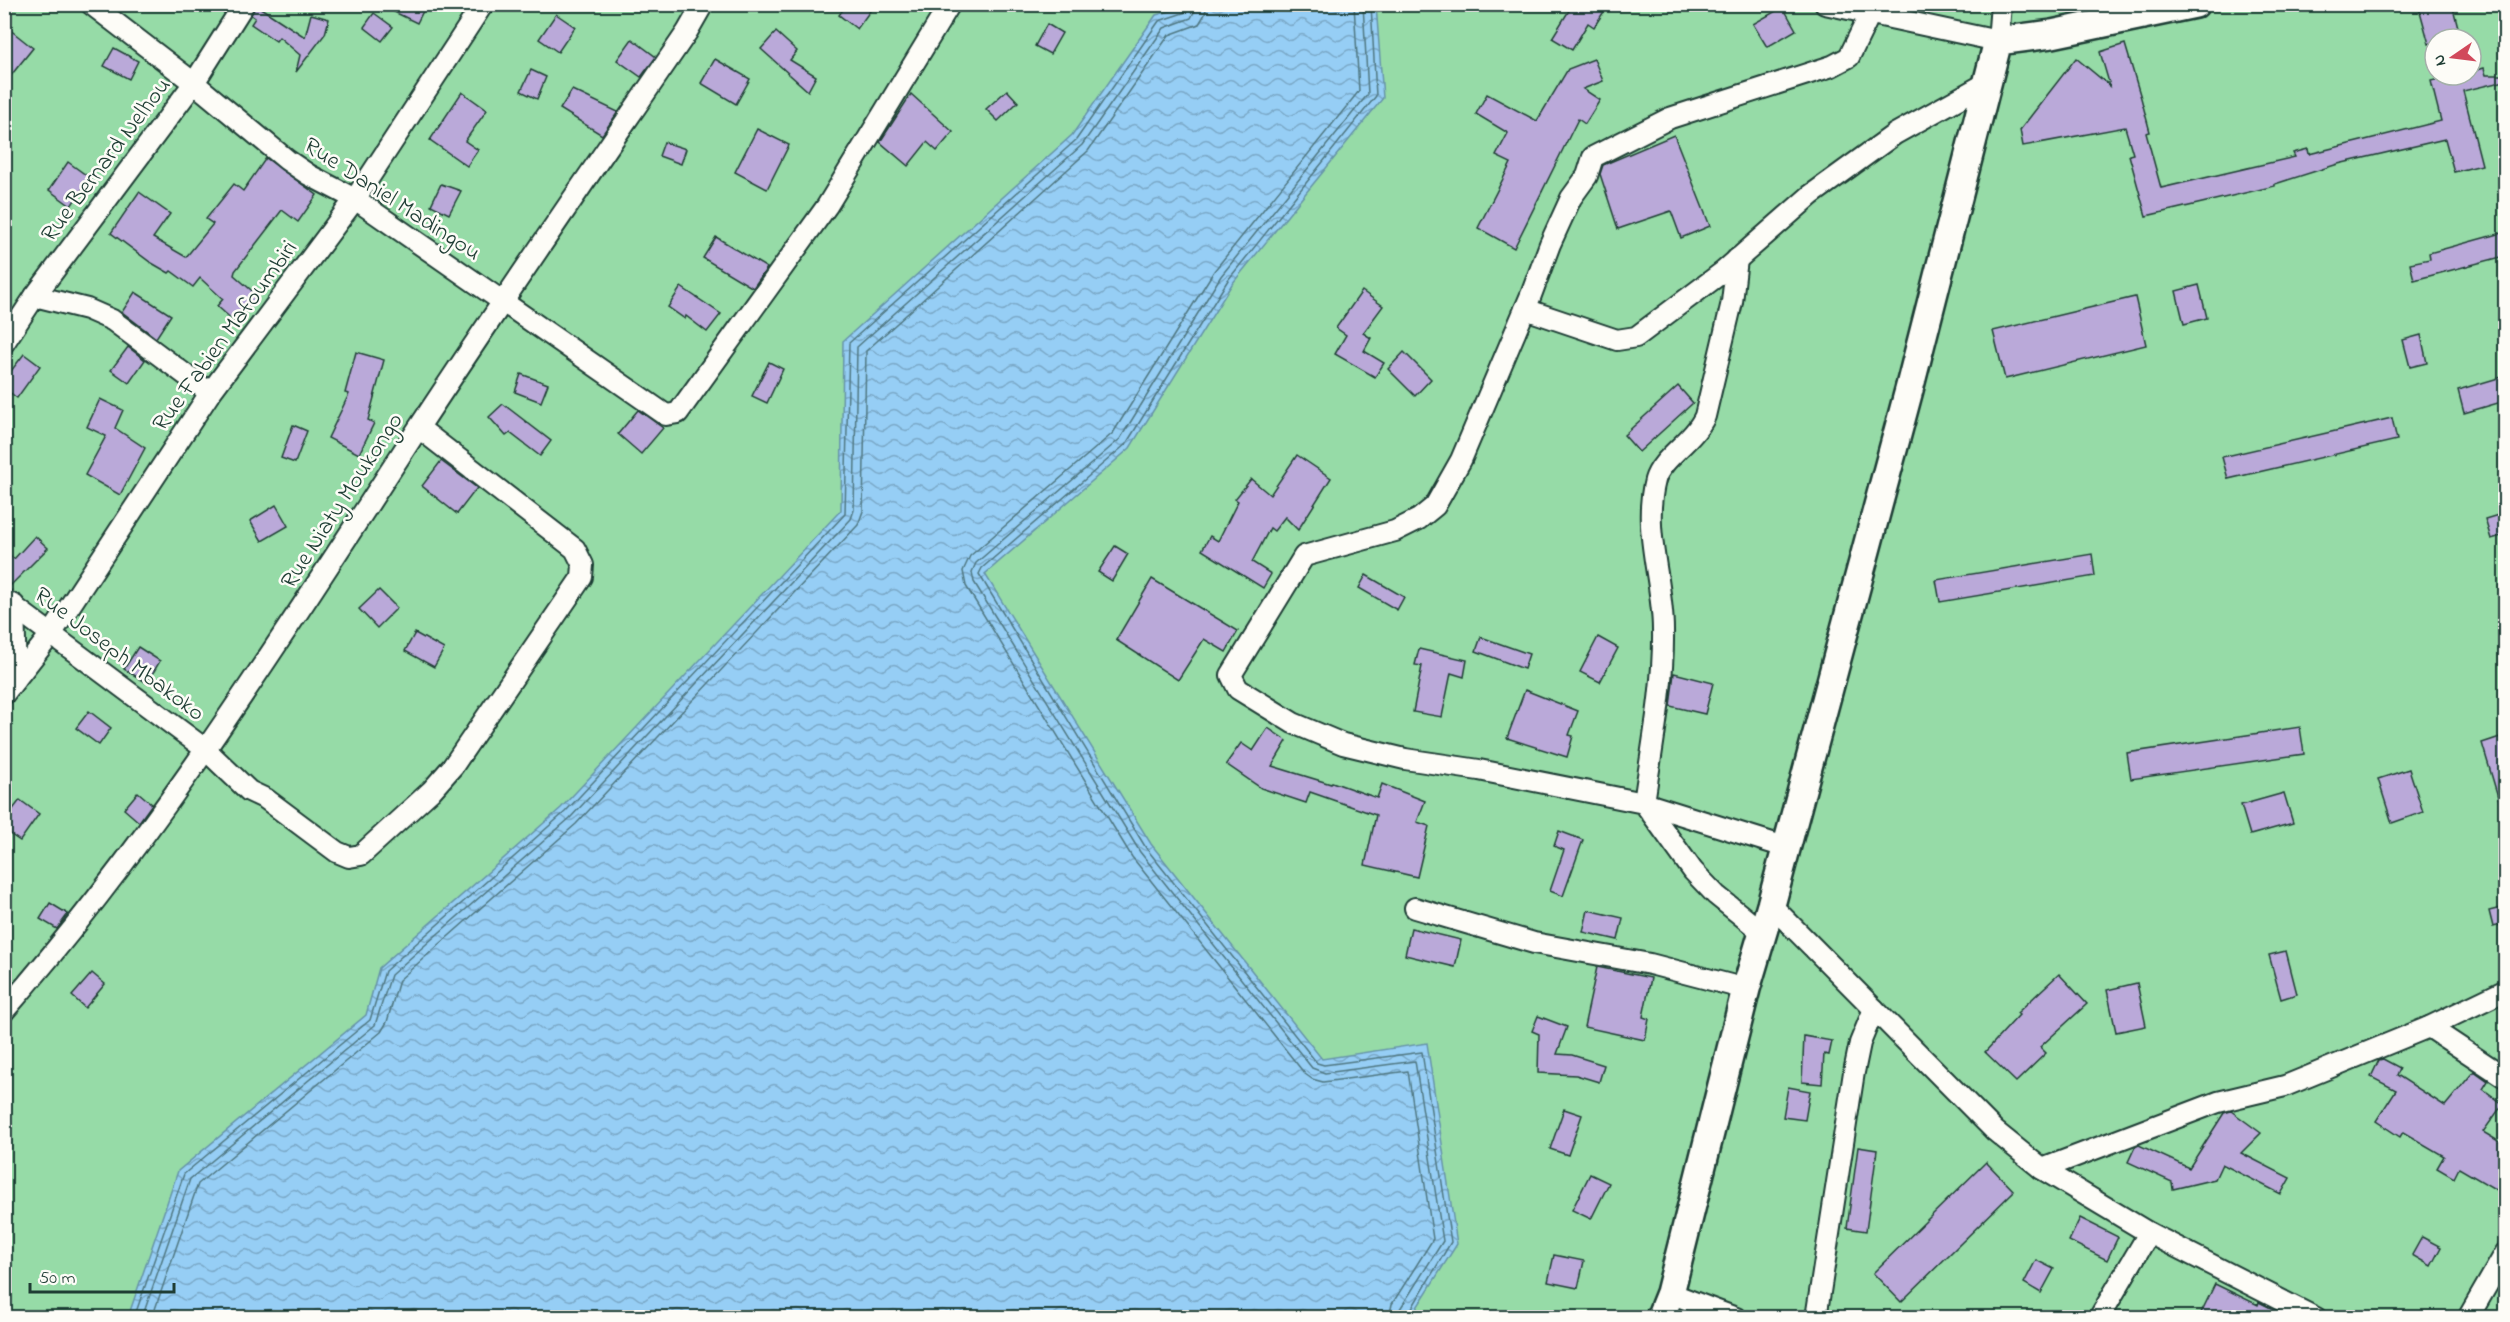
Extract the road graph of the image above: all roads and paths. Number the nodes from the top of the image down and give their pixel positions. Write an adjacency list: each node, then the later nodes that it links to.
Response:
1 (92, 4): 12 (street, Rue Daniel Madingou)
2 (244, 4): 12 (street, Rue Bernard Nelhou)
3 (483, 4): 13 (street, Rue Fabien Mafoumbiri)
4 (703, 4): 16 (street, Rue Niaty Moukongo)
5 (950, 4): 16 (street, Rue Daniel Madingou)
6 (1825, 4): 9 (street)
7 (2001, 4): 10 (street)
8 (2195, 4): 10 (street)
9 (1870, 14): 10 (street); 17 (street)
10 (1998, 40): 11 (street)
11 (1990, 81): 14 (street); 26 (street)
12 (194, 83): 13 (street, Rue Daniel Madingou); 15 (street, Rue Bernard Nelhou)
13 (355, 199): 16 (street, Rue Daniel Madingou); 19 (street, Rue Fabien Mafoumbiri)
14 (1737, 259): 17 (street); 25 (street)
15 (35, 296): 18 (street, Rue Bernard Nelhou); 19 (street)
16 (502, 301): 20 (street, Rue Niaty Moukongo)
17 (1525, 309): 25 (street)
18 (4, 343)
19 (210, 393): 22 (street, Rue Fabien Mafoumbiri)
20 (419, 428): 24 (street, Rue Niaty Moukongo); 24 (street, Rue Joseph Mbakoko)
21 (9, 602): 22 (street, Rue Joseph Mbakoko); 23 (street)
22 (51, 633): 23 (street, Rue Fabien Mafoumbiri); 24 (street, Rue Joseph Mbakoko)
23 (10, 686)
24 (205, 749): 33 (street, Rue Niaty Moukongo)
25 (1644, 802): 26 (street); 29 (street)
26 (1785, 847): 27 (street)
27 (1772, 905): 29 (street); 32 (street)
28 (1415, 908): 30 (street)
29 (1764, 933): 30 (street)
30 (1746, 989): 39 (street)
31 (2505, 990): 34 (street)
32 (1874, 1009): 36 (street); 41 (street)
33 (4, 1011)
34 (2429, 1027): 35 (street); 36 (street)
35 (2505, 1078)
36 (2042, 1169): 37 (street)
37 (2149, 1233): 42 (street); 43 (street)
38 (2505, 1252): 44 (street)
39 (1665, 1305): 40 (street)
40 (1736, 1317)
41 (1816, 1317)
42 (2099, 1317)
43 (2316, 1317)
44 (2468, 1317)

